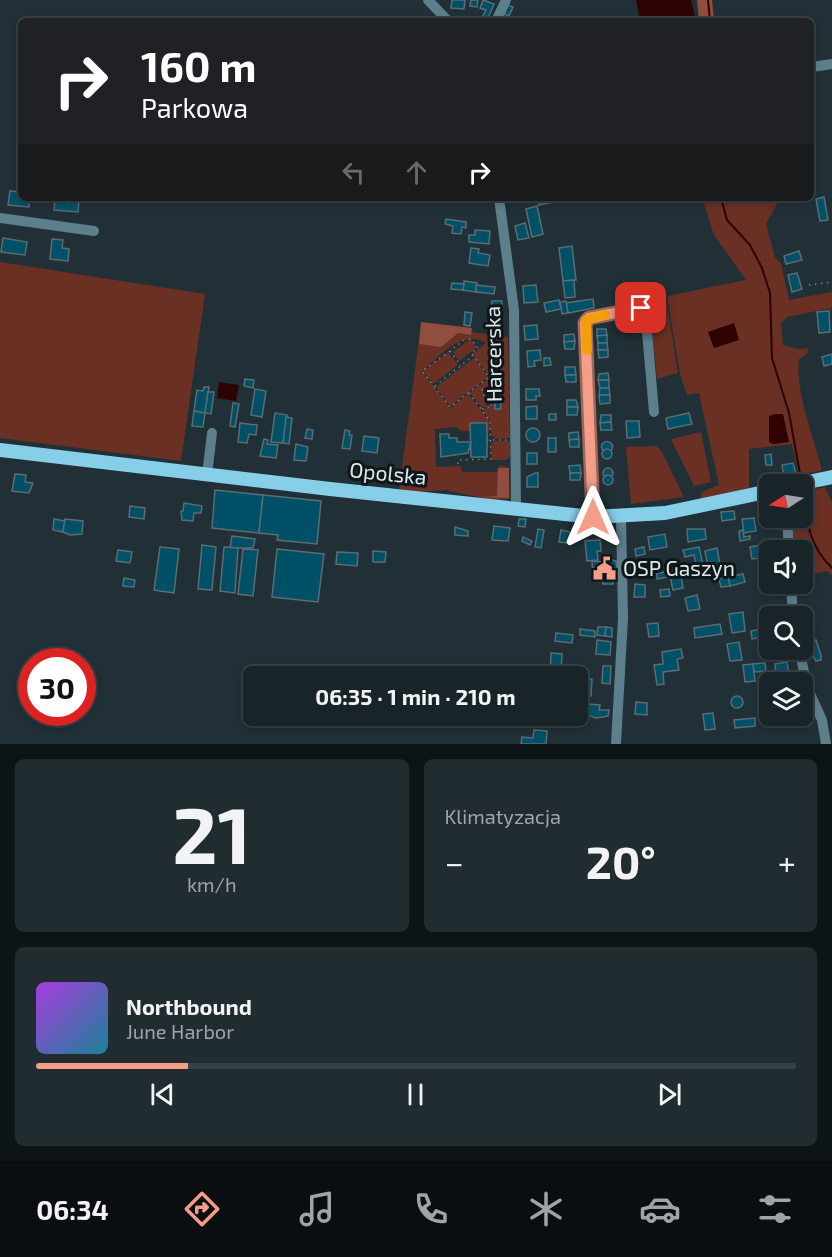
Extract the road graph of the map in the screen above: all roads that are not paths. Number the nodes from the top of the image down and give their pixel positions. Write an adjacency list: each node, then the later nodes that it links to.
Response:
1 (428, 0): 3 (street)
2 (506, 0): 4 (street)
3 (445, 18)
4 (497, 18)
5 (832, 64): 6 (street)
6 (814, 67)
7 (500, 201): 17 (street, Harcerska)
8 (0, 218): 9 (street)
9 (94, 231)
10 (654, 412): 18 (street)
11 (212, 433): 13 (street)
12 (0, 450): 13 (main road, Opolska)
13 (207, 475): 17 (main road, Opolska)
14 (832, 477): 15 (main road)
15 (813, 481)
16 (759, 493): 19 (main road, Opolska)
17 (516, 509): 18 (main road, Opolska)
18 (593, 517): 19 (main road, Opolska)
19 (621, 517): 21 (street)
20 (801, 660): 22 (street)
21 (616, 744)
22 (826, 744)

